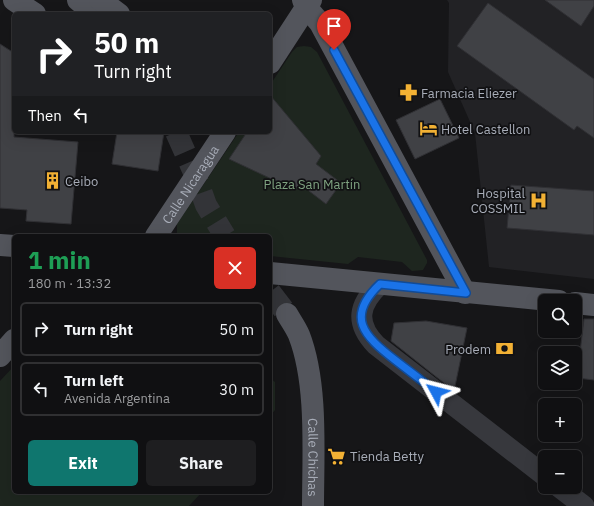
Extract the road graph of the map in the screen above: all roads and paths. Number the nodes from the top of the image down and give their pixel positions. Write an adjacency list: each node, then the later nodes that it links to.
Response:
1 (14, 0): 5 (main road)
2 (78, 0): 6 (main road)
3 (100, 0): 7 (main road)
4 (312, 6): 8 (main road); 15 (main road)
5 (32, 12)
6 (93, 12)
7 (116, 12)
8 (272, 60)
9 (219, 134): 10 (main road, Calle Nicaragua)
10 (157, 234)
11 (0, 245): 12 (main road)
12 (12, 246)
13 (272, 273): 14 (main road)
14 (380, 284): 15 (main road); 22 (street)
15 (466, 293): 16 (main road)
16 (538, 299)
17 (582, 303): 18 (main road)
18 (594, 304)
19 (287, 314): 24 (main road, Calle Chichas)
20 (12, 342): 21 (main road)
21 (0, 356)
22 (538, 471)
23 (569, 494): 25 (street)
24 (313, 506)
25 (584, 506)

